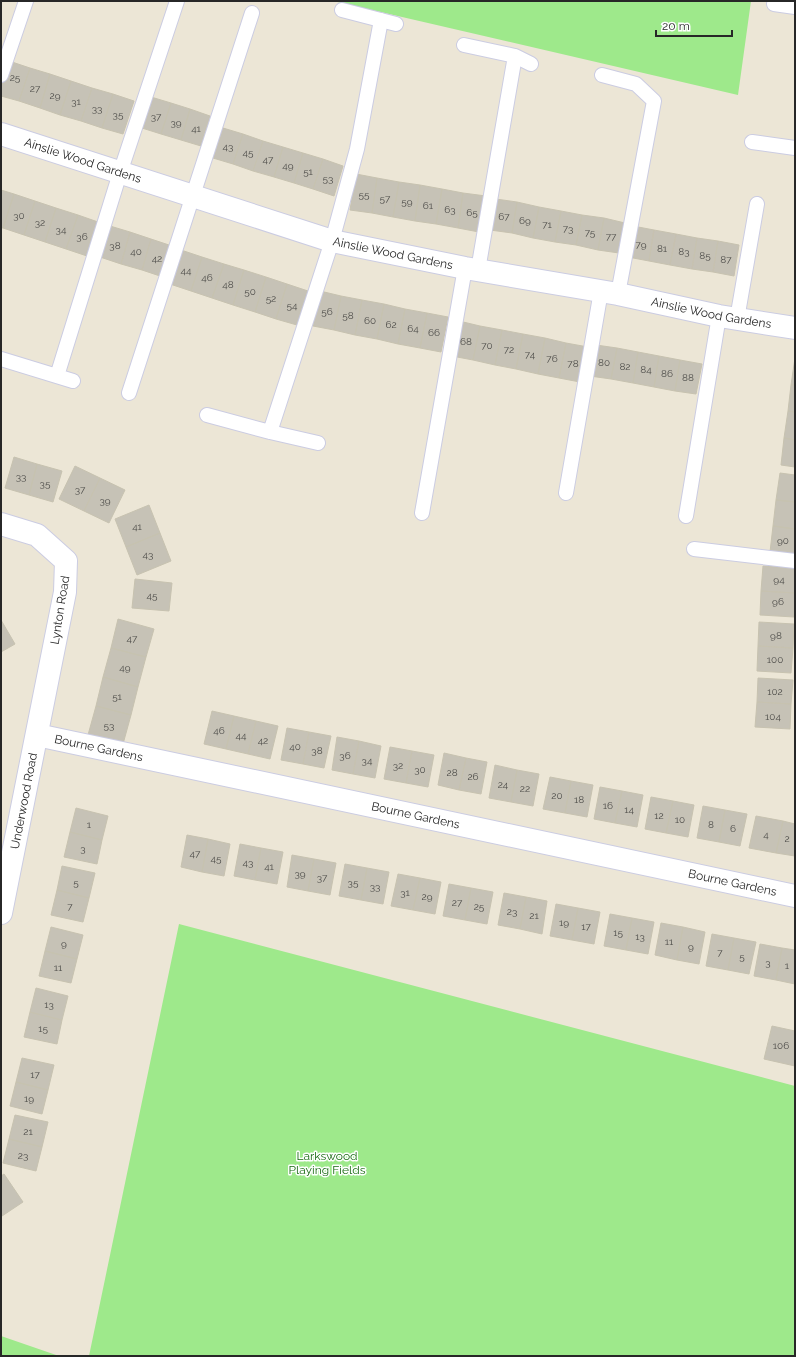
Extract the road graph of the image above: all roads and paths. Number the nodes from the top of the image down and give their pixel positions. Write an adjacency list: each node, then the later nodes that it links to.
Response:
1 (26, 1): 12 (lane)
2 (178, 1): 17 (lane)
3 (774, 4): 4 (lane)
4 (795, 7)
5 (342, 10): 7 (lane)
6 (252, 13): 18 (lane)
7 (381, 20): 8 (lane); 20 (lane)
8 (396, 24)
9 (464, 45): 10 (lane)
10 (515, 56): 11 (lane); 21 (lane)
11 (532, 64)
12 (1, 75)
13 (602, 75): 22 (lane)
14 (1, 134): 17 (street, Ainslie Wood Gardens)
15 (752, 142): 16 (lane)
16 (795, 148)
17 (120, 173): 18 (street, Ainslie Wood Gardens); 26 (lane)
18 (193, 196): 20 (street, Ainslie Wood Gardens); 28 (lane)
19 (757, 204): 23 (lane)
20 (332, 241): 21 (street, Ainslie Wood Gardens); 30 (lane)
21 (471, 269): 22 (street, Ainslie Wood Gardens); 33 (lane)
22 (609, 293): 23 (street, Ainslie Wood Gardens); 32 (lane)
23 (728, 318): 24 (street, Ainslie Wood Gardens); 34 (lane)
24 (795, 328)
25 (1, 359): 26 (lane)
26 (57, 376): 27 (lane)
27 (73, 381)
28 (128, 393)
29 (207, 415): 30 (lane)
30 (270, 432): 31 (lane)
31 (318, 443)
32 (566, 493)
33 (422, 513)
34 (686, 516)
35 (1, 524): 38 (street, Lynton Road)
36 (694, 549): 37 (lane)
37 (795, 561)
38 (37, 735): 39 (street, Bourne Gardens); 40 (street, Underwood Road)
39 (795, 896)
40 (1, 913)

